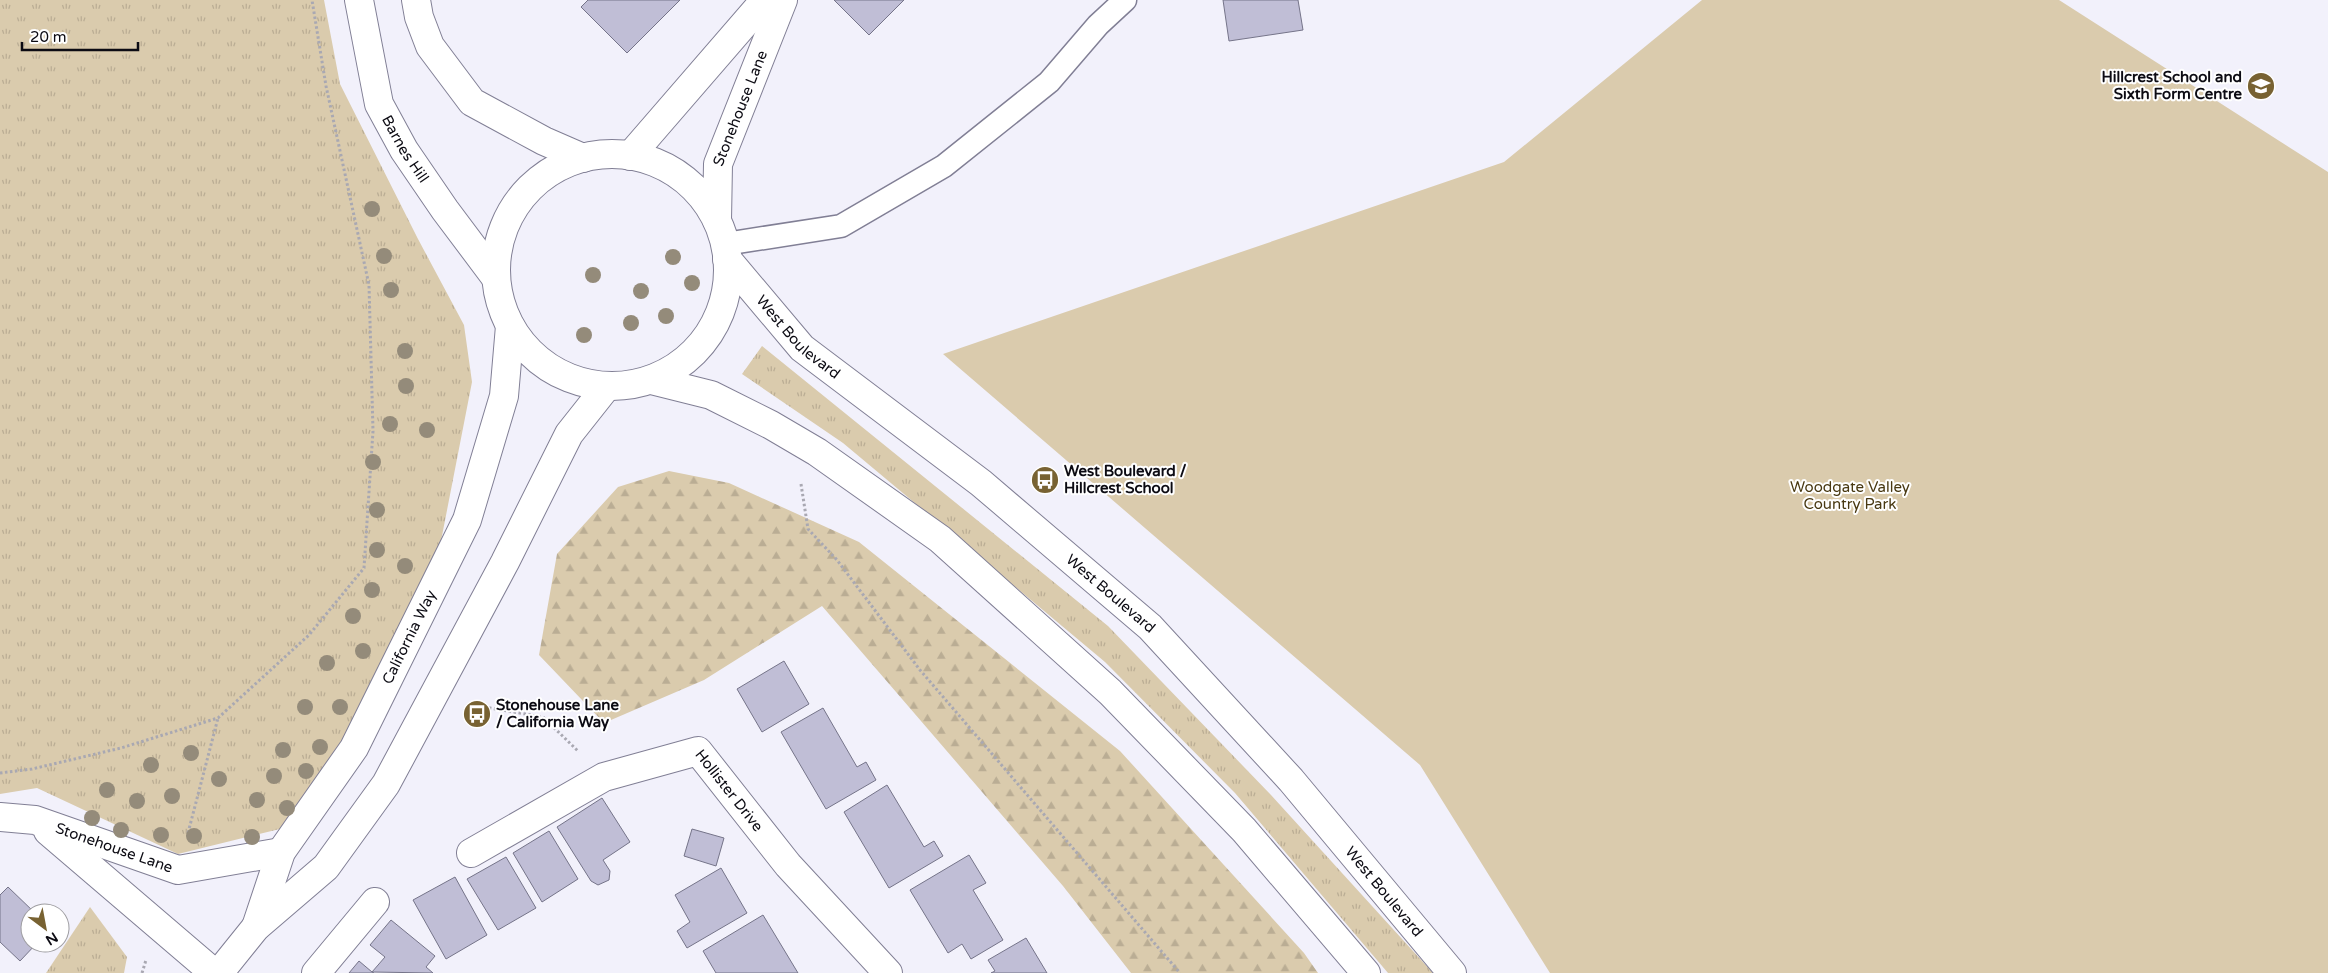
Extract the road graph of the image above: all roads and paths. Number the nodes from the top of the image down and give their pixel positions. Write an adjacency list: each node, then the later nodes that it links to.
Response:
1 (312, 0): 16 (path)
2 (359, 0): 10 (main road, Barnes Hill)
3 (416, 0): 8 (main road)
4 (764, 0): 7 (main road)
5 (783, 0): 9 (main road, Stonehouse Lane)
6 (1125, 0): 9 (lane)
7 (630, 156): 8 (main road, West Boulevard); 9 (main road, West Boulevard)
8 (583, 158): 10 (main road, West Boulevard)
9 (723, 241): 12 (main road, Stonehouse Lane); 30 (main road, West Boulevard)
10 (496, 278): 11 (main road, West Boulevard)
11 (510, 326): 13 (main road); 20 (main road, California Way)
12 (651, 380): 13 (main road); 14 (main road)
13 (607, 386): 23 (main road, California Way)
14 (817, 452): 28 (path); 29 (main road)
15 (484, 706): 17 (path)
16 (0, 773)
17 (604, 777): 21 (main road, Hollister Drive); 24 (main road, Hollister Drive)
18 (0, 817): 19 (main road, Stonehouse Lane)
19 (35, 820): 20 (main road, Stonehouse Lane); 25 (main road, Stonehouse Lane)
20 (281, 852): 23 (main road, California Way)
21 (471, 853)
22 (375, 902): 27 (main road)
23 (256, 927): 26 (main road, California Way)
24 (878, 970)
25 (214, 973)
26 (219, 973)
27 (316, 973)
28 (1180, 973)
29 (1366, 973)
30 (1452, 973)

